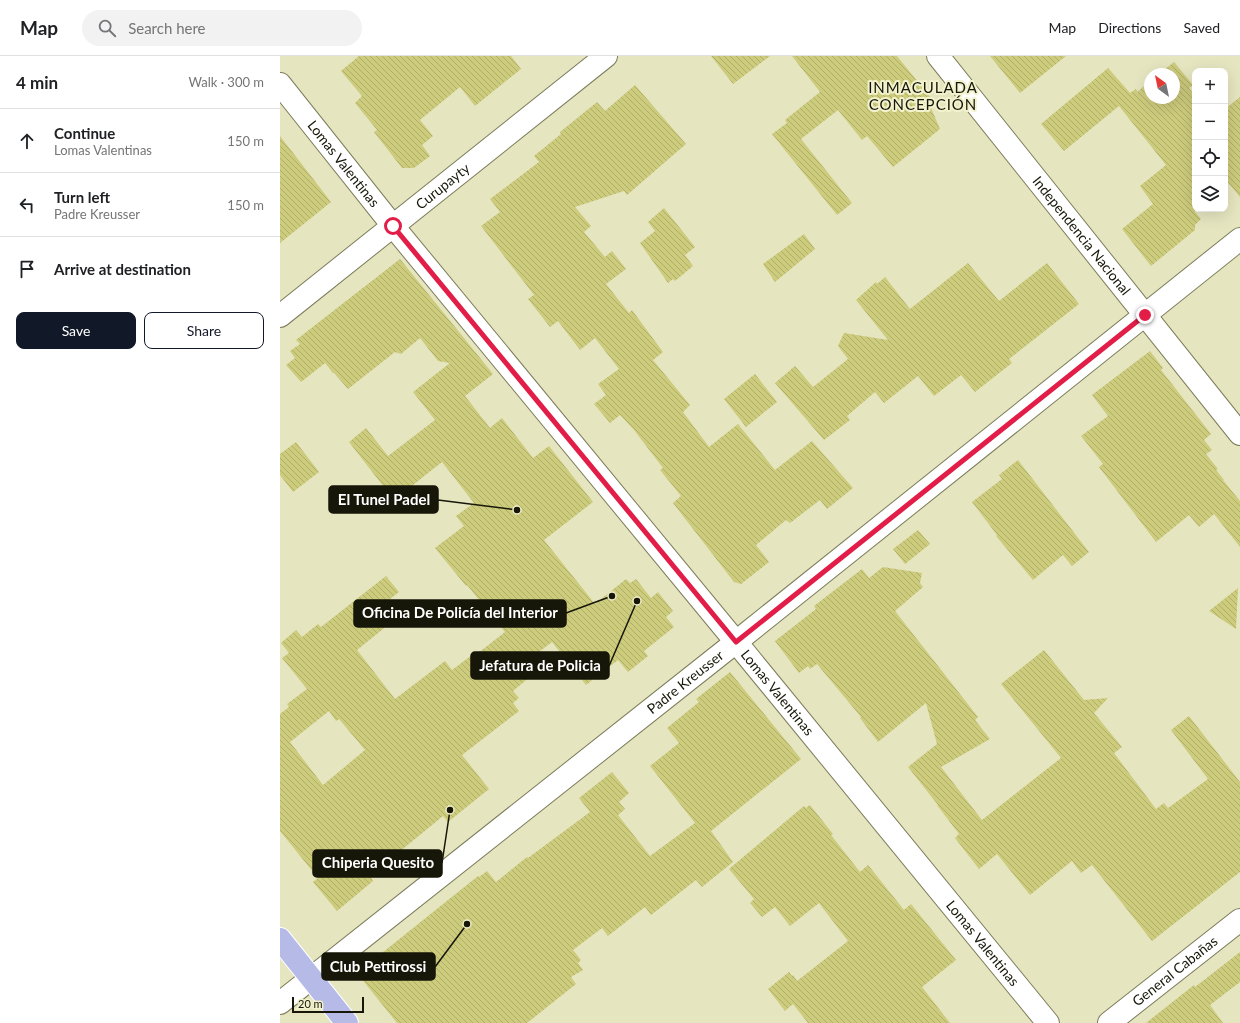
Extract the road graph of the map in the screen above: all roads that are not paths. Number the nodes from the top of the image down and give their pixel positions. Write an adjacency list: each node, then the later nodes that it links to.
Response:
1 (606, 56): 4 (street, Curupayty)
2 (938, 56): 6 (street, Independencia Nacional)
3 (280, 84): 4 (street, Lomas Valentinas)
4 (393, 226): 7 (street, Curupayty); 9 (street, Lomas Valentinas)
5 (1240, 239): 6 (street, Padre Kreusser)
6 (1145, 315): 8 (street, Independencia Nacional); 9 (street, Padre Kreusser)
7 (280, 316)
8 (1240, 434)
9 (736, 642): 12 (street, Padre Kreusser); 15 (street, Lomas Valentinas)
10 (1240, 920): 16 (street, General Cabañas)
11 (280, 939): 12 (main road)
12 (311, 978): 13 (street, Padre Kreusser); 14 (main road)
13 (280, 1003)
14 (347, 1023)
15 (1048, 1023)
16 (1110, 1023)

